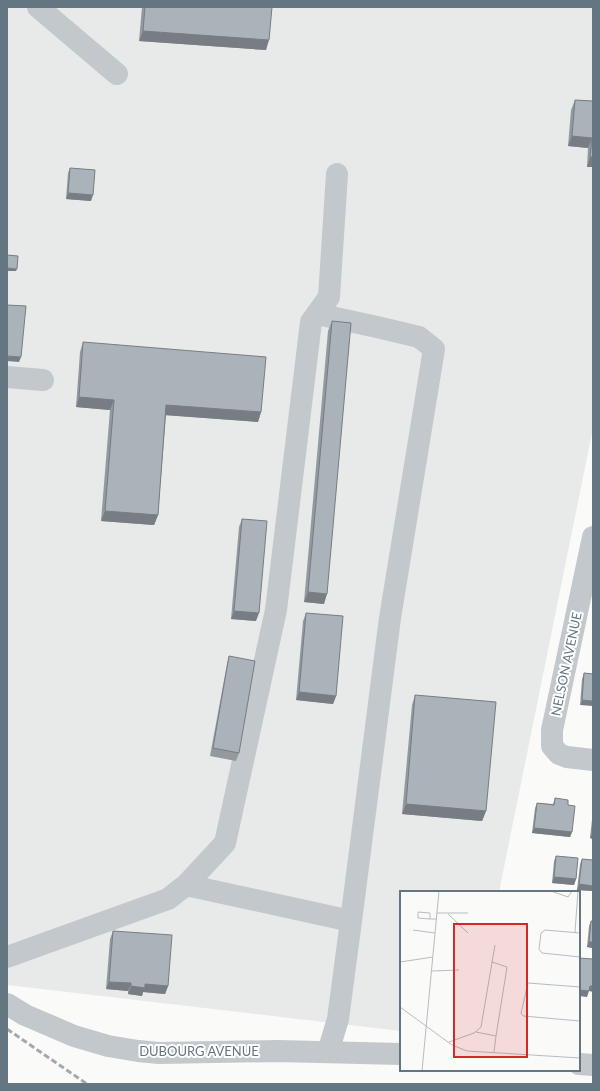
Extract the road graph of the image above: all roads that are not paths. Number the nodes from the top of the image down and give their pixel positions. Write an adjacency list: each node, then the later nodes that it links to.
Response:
1 (38, 7): 2 (street)
2 (117, 74)
3 (337, 174): 4 (street)
4 (317, 314): 9 (street); 10 (street)
5 (7, 377): 6 (street)
6 (43, 380)
7 (593, 537): 8 (street, NELSON AVENUE)
8 (593, 760)
9 (186, 884): 10 (street); 11 (street)
10 (351, 922): 13 (street)
11 (7, 957)
12 (7, 1004): 13 (street, DUBOURG AVENUE)
13 (328, 1052): 14 (street, DUBOURG AVENUE)
14 (400, 1054)
15 (580, 1064): 16 (street)
16 (593, 1065)

